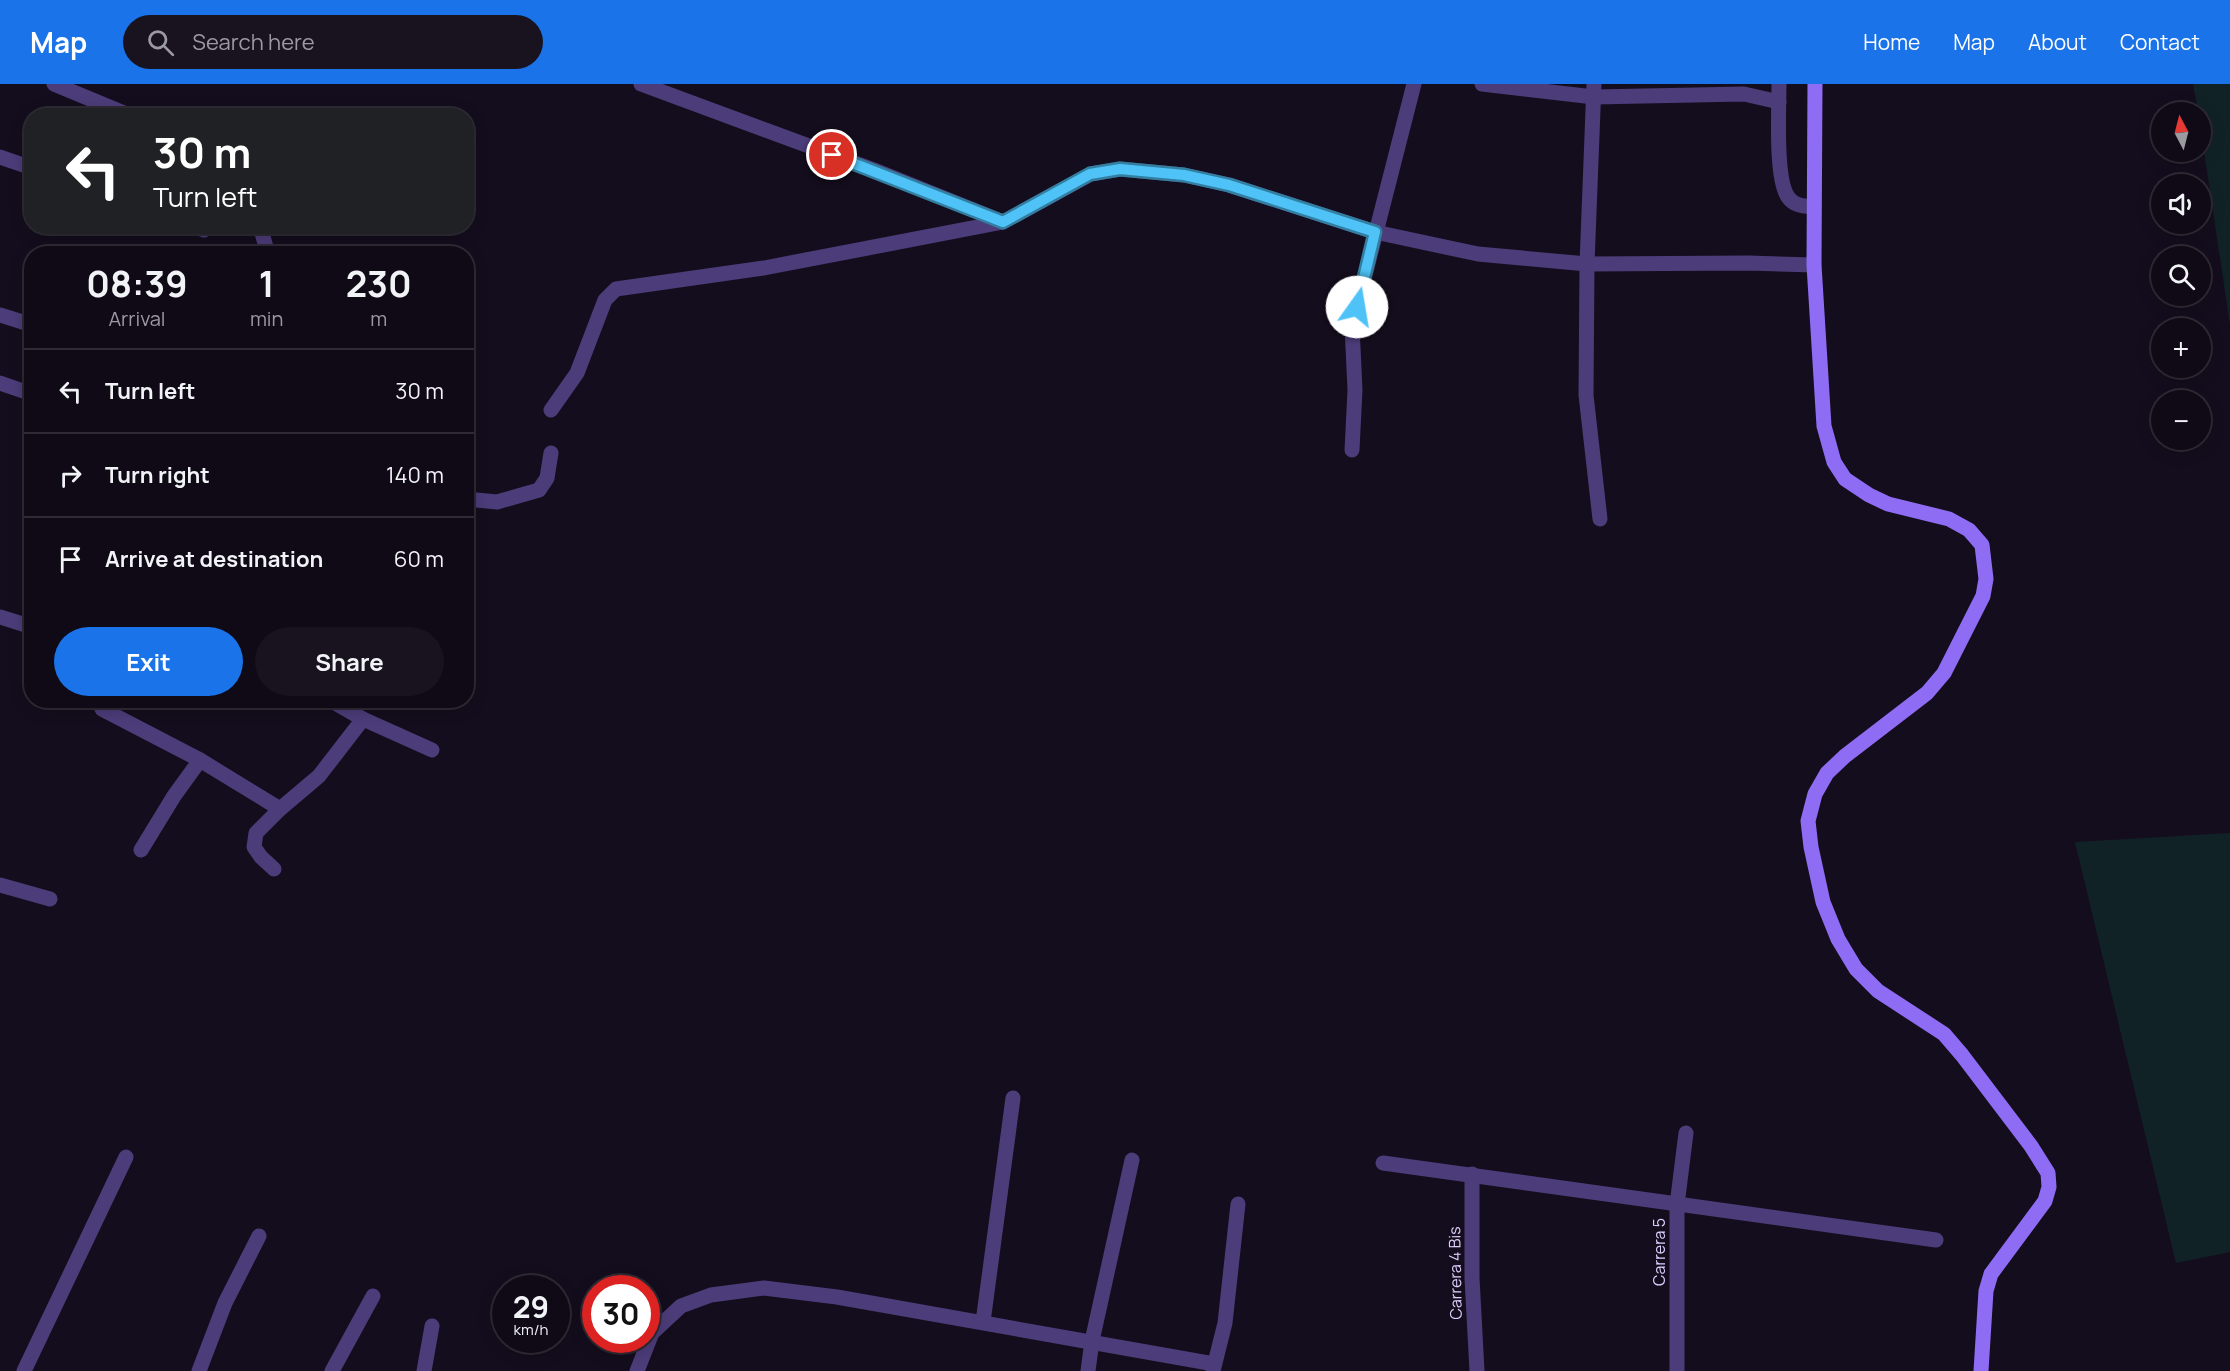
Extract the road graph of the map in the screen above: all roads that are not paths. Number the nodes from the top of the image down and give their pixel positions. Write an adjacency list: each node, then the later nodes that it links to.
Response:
1 (54, 84): 9 (street)
2 (641, 84): 13 (street)
3 (1414, 84): 14 (street)
4 (1482, 84): 7 (street)
5 (1779, 84): 8 (street)
6 (1815, 84): 12 (main road)
7 (1594, 91): 8 (street); 15 (street)
8 (1779, 102): 12 (street)
9 (112, 108)
10 (0, 157): 11 (street)
11 (24, 165)
12 (1814, 207): 16 (main road)
13 (1003, 222): 14 (street); 21 (street)
14 (1375, 232): 15 (street); 22 (street)
15 (1587, 264): 16 (street); 25 (street)
16 (1814, 265): 61 (main road)
17 (0, 315): 18 (street)
18 (24, 322)
19 (0, 383): 20 (street)
20 (24, 391)
21 (551, 410)
22 (1352, 450)
23 (551, 453): 24 (street)
24 (474, 500)
25 (1600, 519)
26 (0, 617): 27 (street)
27 (24, 624)
28 (344, 708): 30 (street)
29 (102, 710): 32 (street)
30 (363, 719): 31 (street); 33 (street)
31 (432, 750)
32 (200, 760): 33 (street); 34 (street)
33 (280, 809): 35 (street)
34 (141, 850)
35 (274, 869)
36 (0, 885): 37 (street)
37 (50, 898)
38 (1013, 1098): 49 (street)
39 (1686, 1133): 45 (street, Carrera 5)
40 (126, 1157): 53 (street)
41 (1132, 1160): 51 (street)
42 (1383, 1163): 43 (street)
43 (1472, 1174): 45 (street); 59 (street, Carrera 4 Bis)
44 (1238, 1204): 52 (street)
45 (1677, 1204): 47 (street); 60 (street, Carrera 5)
46 (259, 1236): 54 (street)
47 (1936, 1240)
48 (373, 1296): 55 (street)
49 (983, 1322): 51 (street); 57 (street)
50 (432, 1326): 56 (street)
51 (1092, 1341): 52 (street); 58 (street)
52 (1213, 1368)
53 (24, 1371)
54 (199, 1371)
55 (332, 1371)
56 (424, 1371)
57 (637, 1371)
58 (1088, 1371)
59 (1477, 1371)
60 (1677, 1371)
61 (1981, 1371)

